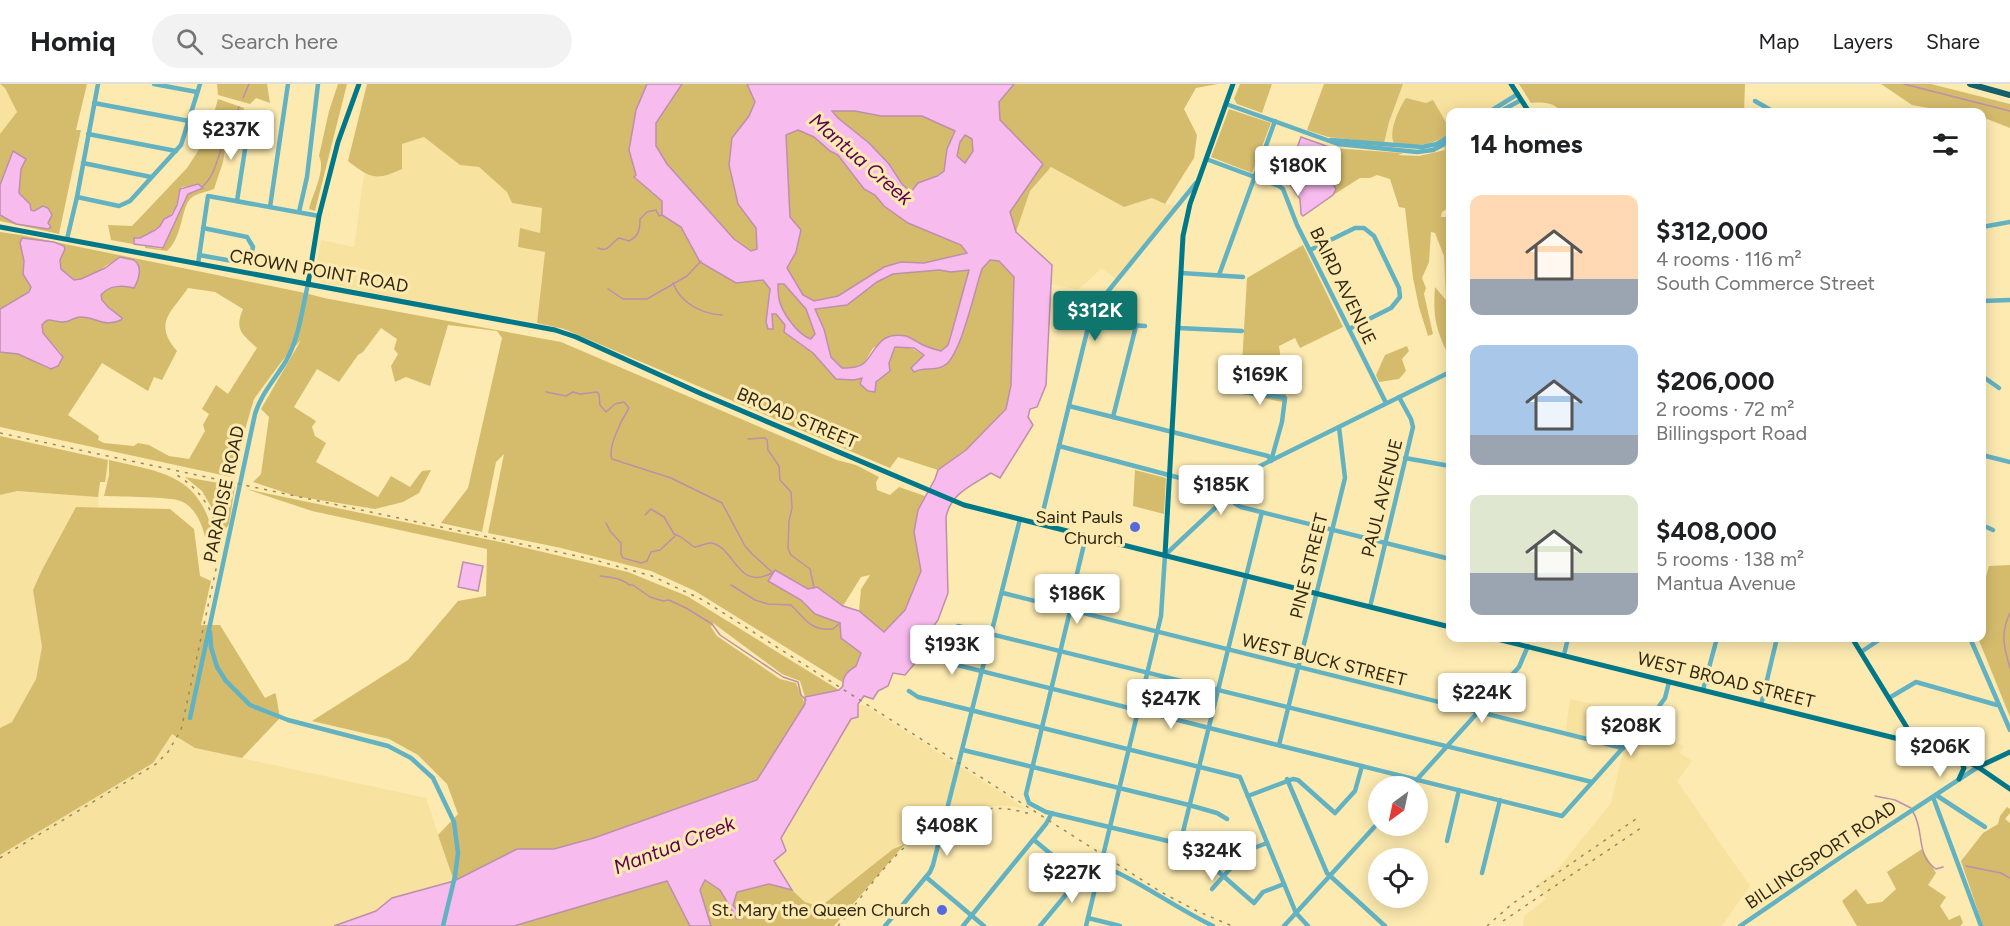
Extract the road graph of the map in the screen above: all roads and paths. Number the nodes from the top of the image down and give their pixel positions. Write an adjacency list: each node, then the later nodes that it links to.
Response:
1 (98, 84): 14 (street)
2 (154, 84): 10 (street)
3 (200, 84): 10 (street)
4 (288, 84): 35 (street)
5 (318, 84): 36 (street)
6 (358, 84): 37 (main road)
7 (1233, 84): 15 (main road)
8 (1511, 84): 12 (main road)
9 (1970, 84): 11 (highway)
10 (197, 92): 20 (street)
11 (2010, 95)
12 (1520, 97): 16 (street); 17 (street); 18 (main road)
13 (1755, 101): 19 (street)
14 (94, 103): 20 (street); 23 (street)
15 (1226, 104): 21 (street); 28 (main road)
16 (1497, 108)
17 (1505, 108)
18 (1527, 108)
19 (1767, 108)
20 (189, 121): 27 (street)
21 (1275, 122): 25 (street); 31 (street)
22 (249, 124): 34 (street)
23 (88, 134): 27 (street); 29 (street)
24 (1446, 138): 25 (street)
25 (1325, 140): 26 (street)
26 (1446, 143)
27 (176, 151): 30 (street)
28 (1206, 159): 31 (street, BAIRD AVENUE); 32 (main road)
29 (83, 163): 30 (street); 33 (street)
30 (151, 177): 33 (street)
31 (1255, 177): 43 (street, BAIRD AVENUE); 47 (street)
32 (1197, 182): 46 (main road); 52 (street)
33 (77, 197): 42 (street)
34 (237, 201): 35 (street); 41 (street)
35 (270, 207): 36 (street)
36 (299, 212): 37 (street)
37 (319, 216): 49 (main road)
38 (2010, 222): 39 (street)
39 (1986, 226)
40 (0, 227): 42 (main road, CROWN POINT ROAD)
41 (203, 228): 44 (street); 44 (street)
42 (67, 240): 45 (main road, CROWN POINT ROAD)
43 (1310, 250): 56 (street, BAIRD AVENUE); 56 (street)
44 (199, 255): 45 (street)
45 (198, 264): 49 (main road, CROWN POINT ROAD)
46 (1181, 273): 47 (street); 55 (main road)
47 (1219, 275): 48 (street)
48 (1244, 277)
49 (308, 284): 58 (main road, CROWN POINT ROAD); 92 (street, PARADISE ROAD)
50 (2010, 300): 51 (street)
51 (1986, 301)
52 (1088, 322): 53 (street); 65 (street)
53 (1136, 326): 54 (street); 66 (street)
54 (1145, 326)
55 (1178, 328): 57 (street); 68 (main road)
56 (1349, 329): 64 (street, BAIRD AVENUE)
57 (1242, 331)
58 (629, 360): 78 (main road, BROAD STREET)
59 (1446, 374): 63 (street)
60 (1986, 379): 61 (street)
61 (1999, 388)
62 (1223, 389): 72 (street)
63 (1399, 397): 64 (street); 71 (street, PAUL AVENUE)
64 (1386, 403): 67 (street)
65 (1069, 406): 66 (street); 69 (street)
66 (1113, 417): 68 (street)
67 (1339, 427): 72 (street); 81 (street, PINE STREET)
68 (1171, 432): 72 (street); 75 (main road)
69 (1059, 446): 75 (street); 79 (street)
70 (1986, 456): 73 (street)
71 (1405, 458): 74 (street); 84 (street, PAUL AVENUE)
72 (1268, 462): 76 (street)
73 (2010, 462)
74 (1446, 465)
75 (1169, 474): 76 (street); 85 (main road)
76 (1226, 497): 77 (street); 85 (street)
77 (1262, 512): 81 (street); 87 (street)
78 (1020, 519): 79 (main road, BROAD STREET); 89 (street)
79 (1040, 524): 83 (main road, BROAD STREET)
80 (1986, 527): 82 (street)
81 (1331, 529): 84 (street); 88 (street, PINE STREET)
82 (1993, 530)
83 (1086, 536): 85 (main road, BROAD STREET); 91 (street)
84 (1384, 543): 86 (street); 90 (street, PAUL AVENUE)
85 (1165, 555): 87 (main road); 96 (street)
86 (1446, 559)
87 (1246, 576): 88 (main road); 105 (street)
88 (1315, 593): 90 (main road); 110 (street, PINE STREET)
89 (1003, 594): 91 (street, WEST BUCK STREET); 95 (street)
90 (1370, 607): 94 (main road)
91 (1070, 611): 96 (street, WEST BUCK STREET); 106 (street)
92 (210, 626): 125 (street, PARADISE ROAD); 174 (street)
93 (958, 626): 95 (street)
94 (1446, 626)
95 (991, 633): 106 (street); 111 (street)
96 (1158, 633): 105 (street, WEST BUCK STREET); 112 (street)
97 (1510, 642): 104 (main road, WEST BROAD STREET)
98 (1567, 642): 108 (street)
99 (1716, 642): 117 (street)
100 (1775, 642): 119 (street)
101 (1855, 642): 107 (main road)
102 (1876, 642): 107 (street)
103 (1972, 642): 120 (street)
104 (1528, 646): 108 (main road, WEST BROAD STREET); 124 (street)
105 (1228, 650): 110 (street, WEST BUCK STREET); 115 (street)
106 (1061, 651): 112 (street); 114 (street)
107 (1861, 652): 118 (main road)
108 (1564, 655): 113 (main road, WEST BROAD STREET)
109 (928, 658): 111 (street)
110 (1297, 668): 121 (street, PINE STREET); 124 (street, WEST BUCK STREET)
111 (982, 672): 114 (street); 122 (street)
112 (1148, 672): 115 (street); 123 (street)
113 (1669, 682): 117 (main road, WEST BROAD STREET); 132 (street)
114 (1051, 689): 123 (street); 126 (street)
115 (1218, 689): 121 (street); 127 (street)
116 (909, 690): 122 (street)
117 (1703, 690): 119 (main road, WEST BROAD STREET)
118 (1889, 698): 120 (street); 129 (main road)
119 (1761, 705): 129 (main road, WEST BROAD STREET)
120 (1997, 705): 128 (street)
121 (1288, 706): 130 (street, PINE STREET); 131 (street)
122 (972, 711): 126 (street); 134 (street)
123 (1138, 711): 127 (street); 133 (street)
124 (1478, 712): 131 (street); 132 (street, WEST BUCK STREET)
125 (190, 718)
126 (1042, 728): 133 (street); 139 (street)
127 (1208, 728): 130 (street); 137 (street)
128 (2010, 730)
129 (1917, 744): 136 (main road, WEST BROAD STREET)
130 (1279, 745): 138 (street)
131 (1447, 746): 142 (street); 145 (street)
132 (1623, 748): 145 (street)
133 (1129, 749): 137 (street); 147 (street)
134 (963, 750): 139 (street); 166 (street)
135 (2010, 752): 140 (main road)
136 (1956, 754): 140 (main road, WEST BROAD STREET); 144 (main road)
137 (1199, 766): 150 (street); 153 (street)
138 (1362, 766): 141 (street); 143 (street)
139 (1032, 767): 147 (street); 154 (street)
140 (1978, 767): 144 (street, BILLINGSPORT ROAD); 148 (main road, WEST BROAD STREET)
141 (1401, 776)
142 (1421, 776)
143 (1287, 779): 150 (street); 165 (street)
144 (1959, 779): 151 (street, BILLINGSPORT ROAD)
145 (1592, 782): 152 (street)
146 (1428, 783): 149 (street)
147 (1119, 788): 153 (street); 156 (street)
148 (2010, 789)
149 (1460, 790): 152 (street); 160 (street)
150 (1248, 795): 161 (street)
151 (1935, 796): 157 (street); 185 (street, BILLINGSPORT ROAD); 186 (street)
152 (1500, 800): 164 (street)
153 (1189, 805): 155 (street); 162 (street)
154 (1052, 813): 156 (street); 159 (street)
155 (1227, 819)
156 (1110, 827): 162 (street); 163 (street)
157 (1985, 827)
158 (1368, 834): 165 (street)
159 (1034, 840): 168 (street); 172 (street)
160 (1447, 841)
161 (1267, 843): 167 (street); 169 (street)
162 (1180, 844): 167 (street)
163 (1100, 865): 168 (street); 173 (street); 181 (street)
164 (1482, 873)
165 (1330, 875): 171 (street); 184 (street)
166 (926, 877): 172 (street); 175 (street)
167 (1224, 877): 169 (street); 170 (street)
168 (1080, 878): 178 (street)
169 (1284, 884): 171 (street)
170 (1212, 889)
171 (1296, 913): 182 (street); 183 (street)
172 (972, 915): 176 (street); 177 (street)
173 (1088, 918): 179 (street); 180 (street)
174 (443, 926)
175 (885, 926)
176 (963, 926)
177 (984, 926)
178 (1040, 926)
179 (1086, 926)
180 (1120, 926)
181 (1213, 926)
182 (1284, 926)
183 (1308, 926)
184 (1384, 926)
185 (1740, 926)
186 (1981, 926)

